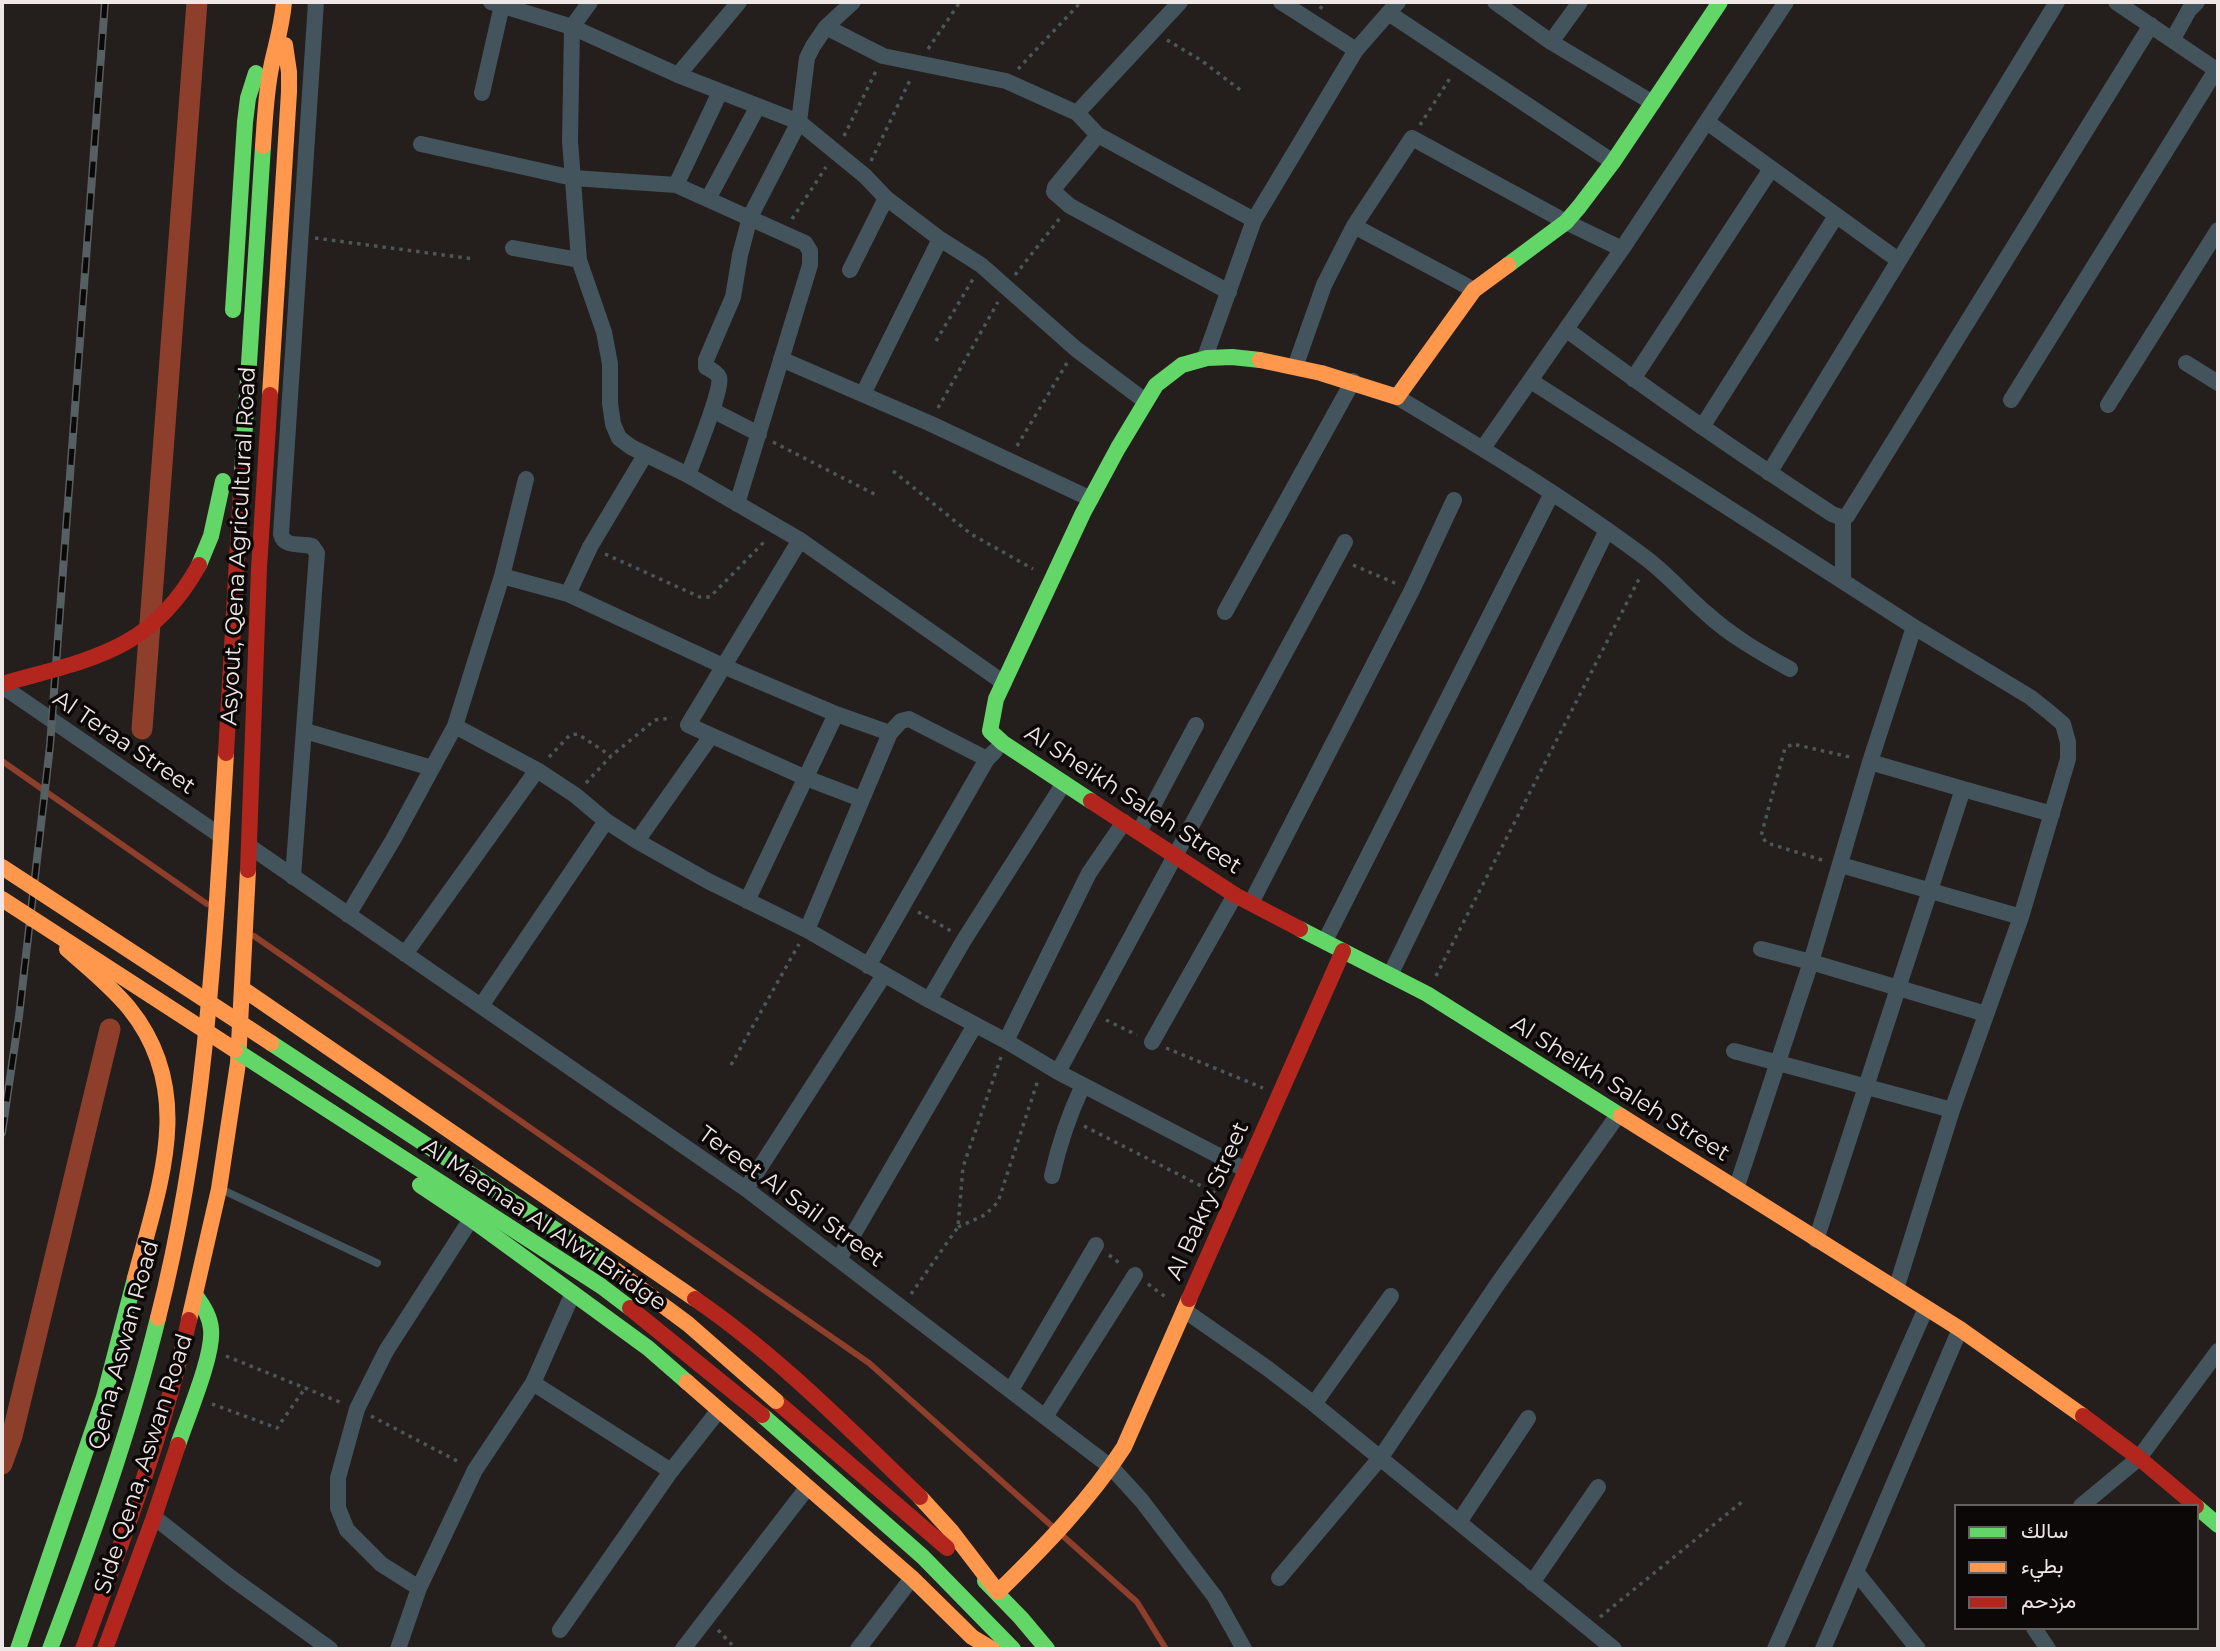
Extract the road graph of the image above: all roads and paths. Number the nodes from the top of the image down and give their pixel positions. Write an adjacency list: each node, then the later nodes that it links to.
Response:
1 (284, 2): 22 (main road, Asyout, Qena Agricultural Road)
2 (316, 2): 60 (street)
3 (590, 2): 20 (street)
4 (740, 2): 31 (street)
5 (853, 2): 21 (street)
6 (960, 2): 29 (path)
7 (1081, 2): 32 (path)
8 (1180, 2): 23 (street)
9 (1281, 2): 26 (street)
10 (1495, 2): 25 (street)
11 (1580, 2): 25 (street)
12 (1786, 2): 40 (street)
13 (2057, 2): 66 (street)
14 (2116, 2): 19 (street)
15 (2197, 2): 24 (street)
16 (496, 3): 20 (street); 35 (street)
17 (1714, 4): 36 (main road)
18 (1394, 8): 26 (street); 28 (street)
19 (2151, 24): 24 (street); 106 (street)
20 (572, 27): 31 (street); 48 (street)
21 (826, 27): 27 (street); 39 (street)
22 (281, 32): 72 (main road); 147 (main road, Asyout, Qena Agricultural Road); 149 (main road, Asyout, Qena Agricultural Road)
23 (1153, 32): 34 (path); 38 (street)
24 (2173, 39): 30 (street)
25 (1551, 42): 36 (street)
26 (1356, 50): 55 (street)
27 (883, 56): 29 (street); 44 (path)
28 (1460, 62): 42 (path); 45 (street)
29 (917, 64): 32 (street); 47 (path)
30 (2217, 70): 86 (street)
31 (678, 75): 33 (street)
32 (1006, 81): 38 (street)
33 (720, 92): 37 (street); 49 (street)
34 (1244, 92)
35 (482, 93)
36 (1653, 103): 45 (main road)
37 (758, 106): 39 (street); 51 (street)
38 (1077, 113): 41 (street)
39 (799, 122): 44 (street); 54 (street)
40 (1707, 122): 46 (street); 63 (street)
41 (1098, 135): 52 (street); 55 (street)
42 (1412, 138): 56 (street); 57 (street)
43 (422, 144): 48 (street)
44 (836, 152): 47 (street); 59 (path)
45 (1613, 162): 56 (main road)
46 (1771, 169): 53 (street); 80 (street)
47 (864, 176): 50 (street)
48 (573, 178): 49 (street); 65 (street)
49 (676, 185): 51 (street)
50 (886, 198): 61 (street); 68 (street)
51 (708, 199): 54 (street)
52 (1070, 206): 69 (path); 71 (street)
53 (1836, 216): 66 (street); 91 (street)
54 (750, 217): 59 (street); 89 (street)
55 (1254, 220): 71 (street)
56 (1566, 222): 63 (street); 70 (main road)
57 (1354, 226): 70 (street); 79 (street)
58 (2218, 230): 88 (street)
59 (783, 233): 77 (street)
60 (300, 235): 64 (path); 129 (street)
61 (940, 239): 67 (street); 84 (street)
62 (513, 248): 65 (street)
63 (1622, 249): 73 (street)
64 (474, 259)
65 (579, 260): 94 (street)
66 (1898, 260): 97 (street)
67 (981, 265): 69 (street); 74 (path)
68 (850, 270)
69 (1007, 286): 75 (street); 90 (path)
70 (1474, 290): 85 (main road)
71 (1229, 292): 76 (street)
72 (232, 330)
73 (1567, 330): 80 (street); 82 (street)
74 (936, 341)
75 (1076, 349): 87 (street); 95 (path)
76 (1205, 357): 79 (main road, Al Sheikh Saleh Street); 87 (main road, Al Sheikh Saleh Street)
77 (781, 359): 84 (street); 92 (street)
78 (2186, 363): 83 (street)
79 (1295, 367): 81 (main road, Al Sheikh Saleh Street)
80 (1633, 379): 91 (street)
81 (1353, 380): 85 (main road, Al Sheikh Saleh Street); 119 (street)
82 (1531, 381): 93 (street); 116 (street)
83 (2218, 383)
84 (863, 394): 90 (street)
85 (1396, 397): 93 (street, Al Sheikh Saleh Street)
86 (2011, 400)
87 (1146, 401): 103 (main road, Al Sheikh Saleh Street)
88 (2108, 405)
89 (712, 410): 92 (street); 99 (street)
90 (929, 423): 95 (street)
91 (1702, 427): 97 (street)
92 (759, 434): 102 (path); 105 (street)
93 (1483, 448): 101 (street, Al Sheikh Saleh Street)
94 (645, 454): 99 (street); 111 (street)
95 (1008, 462): 103 (street)
96 (893, 471): 115 (path)
97 (1769, 472): 106 (street)
98 (223, 475): 124 (main road, bridge)
99 (688, 475): 105 (street)
100 (526, 479): 114 (street)
101 (1552, 493): 108 (street, Al Sheikh Saleh Street); 165 (street)
102 (876, 495)
103 (1091, 499): 115 (main road, Al Sheikh Saleh Street)
104 (1454, 500): 117 (street)
105 (737, 504): 107 (street)
106 (1843, 518): 116 (street)
107 (778, 528): 109 (street); 111 (path)
108 (1607, 530): 113 (street, Al Sheikh Saleh Street); 172 (street)
109 (800, 540): 121 (street); 123 (street)
110 (1345, 542): 112 (street)
111 (590, 547): 118 (street)
112 (1335, 557): 117 (path); 150 (street)
113 (1649, 561): 122 (street, Al Sheikh Saleh Street); 175 (path)
114 (502, 576): 118 (street); 128 (street)
115 (1050, 579): 123 (main road, Al Sheikh Saleh Street)
116 (1843, 582): 120 (street)
117 (1412, 590): 159 (street)
118 (568, 594): 121 (street)
119 (1225, 612)
120 (1914, 627): 135 (street); 143 (street)
121 (723, 666): 125 (street); 126 (street)
122 (1790, 669)
123 (1004, 683): 132 (main road, Al Sheikh Saleh Street)
124 (2, 685): 147 (street, Al Teraa Street)
125 (836, 714): 130 (street); 138 (street)
126 (688, 725): 131 (street); 133 (path)
127 (1196, 725): 146 (street)
128 (455, 726): 136 (street); 137 (street)
129 (305, 731): 136 (street); 153 (street)
130 (890, 733): 134 (street); 142 (street)
131 (711, 736): 138 (street); 148 (street)
132 (1003, 743): 134 (street); 139 (main road, Al Sheikh Saleh Street)
133 (611, 756): 137 (path); 141 (path)
134 (988, 759): 158 (street)
135 (1870, 762): 140 (street); 151 (street); 151 (path)
136 (432, 768): 160 (street)
137 (537, 771): 141 (street); 168 (street)
138 (806, 778): 142 (street); 157 (street)
139 (1064, 783): 145 (main road, Al Sheikh Saleh Street); 164 (street)
140 (1964, 789): 143 (street); 154 (street)
141 (575, 795): 144 (street)
142 (861, 799): 163 (street)
143 (2052, 814): 161 (street)
144 (606, 821): 148 (street); 177 (street)
145 (1124, 822): 146 (main road, Al Sheikh Saleh Street); 181 (street)
146 (1139, 832): 150 (main road, Al Sheikh Saleh Street)
147 (221, 836): 183 (main road, Asyout, Qena Agricultural Road)
148 (637, 841): 157 (street)
149 (249, 846): 153 (street, Tereet Al Sail Street); 174 (main road, Asyout, Qena Agricultural Road)
150 (1174, 854): 155 (main road, Al Sheikh Saleh Street); 178 (street)
151 (1841, 865): 154 (street); 169 (street)
152 (2, 867): 246 (main road, Al Maenaa Al Alwi Bridge, bridge)
153 (293, 877): 160 (street, Tereet Al Sail Street)
154 (1930, 891): 161 (street); 173 (street)
155 (1235, 895): 159 (main road, Al Sheikh Saleh Street); 182 (street)
156 (2, 899): 162 (main road, Al Maenaa Al Alwi Bridge, bridge)
157 (747, 901): 163 (street)
158 (905, 903): 164 (path); 170 (street)
159 (1251, 903): 165 (main road, Al Sheikh Saleh Street)
160 (348, 915): 168 (street, Tereet Al Sail Street)
161 (2021, 917): 179 (street)
162 (45, 928): 251 (main road, bridge); 261 (main road, Al Maenaa Al Alwi Bridge, bridge)
163 (807, 930): 170 (street); 187 (path)
164 (964, 940): 176 (street)
165 (1325, 941): 167 (main road, Al Sheikh Saleh Street)
166 (1760, 949): 169 (street)
167 (1343, 951): 172 (main road, Al Sheikh Saleh Street); 191 (main road, Al Bakry Street)
168 (405, 954): 177 (street, Tereet Al Sail Street)
169 (1811, 962): 173 (street); 186 (street)
170 (868, 966): 171 (street)
171 (884, 975): 176 (street); 198 (street)
172 (1390, 975): 175 (main road, Al Sheikh Saleh Street)
173 (1897, 987): 179 (street); 190 (street)
174 (243, 989): 185 (main road, Asyout, Qena Agricultural Road); 246 (main road)
175 (1427, 994): 193 (main road, Al Sheikh Saleh Street)
176 (929, 1000): 180 (street)
177 (481, 1006): 198 (street, Tereet Al Sail Street)
178 (1089, 1012): 182 (path); 188 (street)
179 (1986, 1014): 192 (street)
180 (975, 1025): 181 (street); 205 (street)
181 (1006, 1041): 188 (street); 202 (path)
182 (1152, 1042): 191 (path)
183 (204, 1043): 185 (main road); 252 (main road, Qena, Aswan Road)
184 (1734, 1051): 186 (street)
185 (238, 1063): 197 (main road); 201 (main road)
186 (1779, 1063): 190 (street); 199 (street)
187 (731, 1065)
188 (1050, 1068): 189 (street); 202 (path)
189 (1083, 1086): 194 (street); 195 (street)
190 (1866, 1087): 192 (street); 203 (street)
191 (1279, 1095): 195 (main road, Al Bakry Street)
192 (1952, 1110): 208 (street)
193 (1618, 1115): 199 (main road, Al Sheikh Saleh Street); 227 (street)
194 (1068, 1118): 196 (street); 200 (path)
195 (1246, 1170): 200 (main road, Al Bakry Street)
196 (1052, 1176)
197 (219, 1189): 206 (lane); 210 (main road)
198 (746, 1189): 205 (street, Tereet Al Sail Street)
199 (1736, 1189): 203 (main road, Al Sheikh Saleh Street)
200 (1232, 1202): 214 (main road, Al Bakry Street)
201 (471, 1219): 209 (main road); 223 (street)
202 (958, 1227): 212 (path)
203 (1816, 1240): 208 (main road, Al Sheikh Saleh Street)
204 (1096, 1245): 207 (path); 220 (street)
205 (839, 1259): 212 (street, Tereet Al Sail Street)
206 (377, 1263)
207 (1135, 1275): 214 (path); 225 (street)
208 (1896, 1289): 213 (main road, Al Sheikh Saleh Street)
209 (573, 1293): 218 (street); 224 (main road)
210 (195, 1295): 216 (main road, Side Qena, Aswan Road); 253 (main road)
211 (1391, 1296): 222 (street)
212 (902, 1308): 220 (street, Tereet Al Sail Street)
213 (1926, 1308): 215 (main road, Al Sheikh Saleh Street); 265 (street)
214 (1184, 1310): 222 (street); 229 (main road, Al Bakry Street)
215 (1960, 1329): 228 (main road, Al Sheikh Saleh Street); 241 (street)
216 (210, 1349): 219 (path); 221 (main road, Side Qena, Aswan Road)
217 (2218, 1351): 228 (street)
218 (533, 1383): 230 (street); 231 (street)
219 (306, 1387): 221 (path); 223 (path)
220 (1011, 1390): 225 (street, Tereet Al Sail Street)
221 (194, 1397): 238 (main road, Side Qena, Aswan Road)
222 (1314, 1404): 227 (street)
223 (357, 1409): 230 (path); 245 (street)
224 (719, 1410): 231 (street); 233 (main road)
225 (1045, 1417): 229 (street, Tereet Al Sail Street)
226 (1528, 1418): 239 (street)
227 (1381, 1457): 239 (street); 243 (street)
228 (2139, 1458): 235 (street); 236 (main road, Al Sheikh Saleh Street)
229 (1112, 1468): 246 (main road, Al Bakry Street); 263 (street, Tereet Al Sail Street)
230 (475, 1470): 245 (street)
231 (671, 1471): 249 (street)
232 (1598, 1487): 244 (street)
233 (807, 1488): 242 (main road); 247 (street)
234 (1743, 1501): 248 (path)
235 (2083, 1504)
236 (2195, 1504)
237 (2199, 1508): 240 (main road, Al Sheikh Saleh Street)
238 (154, 1517): 254 (main road, Side Qena, Aswan Road); 255 (street)
239 (1459, 1522): 244 (street)
240 (2218, 1525)
241 (1857, 1573): 266 (street); 267 (street)
242 (912, 1578): 259 (street); 260 (main road)
243 (1279, 1578)
244 (1532, 1583): 248 (street)
245 (419, 1588): 256 (street)
246 (998, 1592): 262 (main road)
247 (707, 1618): 257 (street); 258 (path)
248 (1588, 1627): 264 (street)
249 (560, 1630)
250 (2035, 1630): 268 (street)
251 (18, 1649)
252 (50, 1649)
253 (83, 1649)
254 (105, 1649)
255 (330, 1649)
256 (398, 1649)
257 (683, 1649)
258 (736, 1649)
259 (858, 1649)
260 (992, 1649)
261 (1013, 1649)
262 (1047, 1649)
263 (1244, 1649)
264 (1614, 1649)
265 (1775, 1649)
266 (1824, 1649)
267 (1917, 1649)
268 (2048, 1649)

